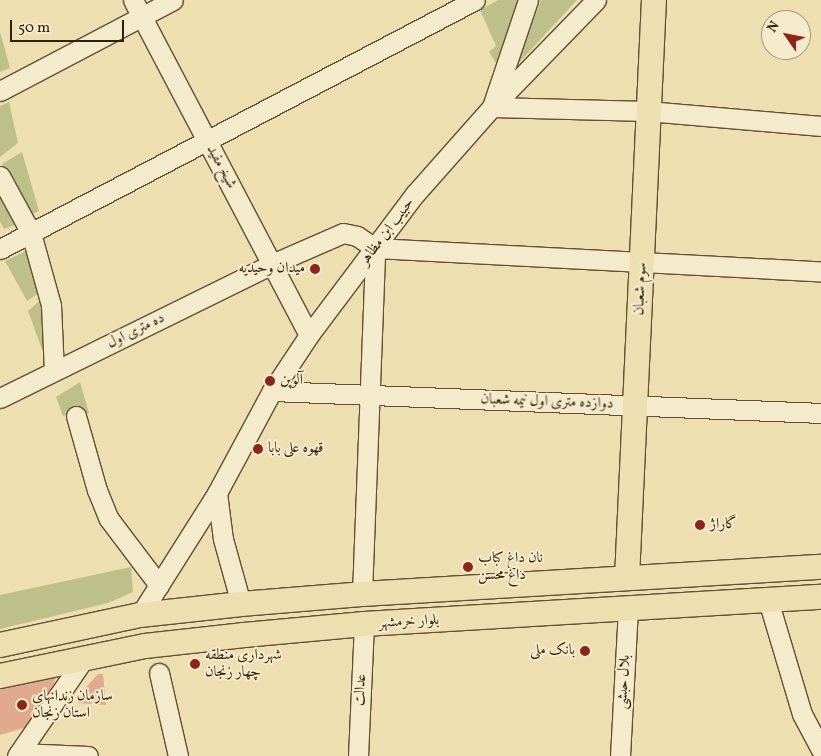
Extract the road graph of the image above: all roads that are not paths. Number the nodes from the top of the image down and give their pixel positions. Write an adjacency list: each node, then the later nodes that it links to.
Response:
1 (133, 0): 7 (street, شیخ مفید)
2 (173, 0): 7 (street)
3 (474, 0): 12 (street)
4 (528, 0): 9 (street)
5 (596, 0): 9 (street, حبیب ابن مظاهر)
6 (654, 0): 10 (main road, سوم شعبان)
7 (142, 17): 8 (street); 12 (street, شیخ مفید)
8 (0, 91)
9 (492, 107): 10 (street); 15 (street, حبیب ابن مظاهر)
10 (647, 110): 11 (street); 18 (main road, سوم شعبان)
11 (821, 126)
12 (207, 141): 14 (street); 17 (street, شیخ مفید)
13 (0, 176): 14 (street)
14 (32, 232): 16 (street); 21 (street)
15 (375, 248): 17 (street, ده متری اول); 18 (street); 20 (street, حبیب ابن مظاهر); 23 (street)
16 (0, 249)
17 (272, 264): 20 (street, شیخ مفید); 21 (street, ده متری اول)
18 (642, 264): 19 (street); 25 (main road, سوم شعبان)
19 (821, 271)
20 (309, 335): 22 (street, حبیب ابن مظاهر)
21 (54, 371): 24 (street, ده متری اول)
22 (272, 391): 23 (street, دوازده متری اول نیمه شعبان); 28 (street, حبیب ابن مظاهر)
23 (370, 395): 25 (street, دوازده متری اول نیمه شعبان); 32 (street)
24 (0, 398)
25 (635, 406): 26 (street, دوازده متری اول نیمه شعبان); 30 (main road, سوم شعبان)
26 (821, 413)
27 (76, 416): 31 (street)
28 (217, 493): 31 (street, حبیب ابن مظاهر); 35 (street)
29 (821, 567): 30 (main road, بلوار خرمشهر)
30 (627, 578): 32 (main road, بلوار خرمشهر)
31 (159, 585): 37 (street, حبیب ابن مظاهر)
32 (362, 594): 35 (main road, بلوار خرمشهر)
33 (821, 597): 34 (main road, بلوار خرمشهر)
34 (768, 600): 36 (main road, بلوار خرمشهر); 43 (street)
35 (241, 604): 37 (main road, بلوار خرمشهر)
36 (628, 609): 38 (main road, بلوار خرمشهر); 49 (street, بلال حبشی)
37 (140, 615): 39 (main road, بلوار خرمشهر)
38 (364, 624): 40 (main road, بلوار خرمشهر); 48 (street, عدالت)
39 (0, 645)
40 (85, 657): 42 (main road, بلوار خرمشهر); 44 (street)
41 (160, 673): 47 (street)
42 (0, 676)
43 (821, 749)
44 (18, 754): 45 (street)
45 (50, 755): 46 (street)
46 (88, 756)
47 (178, 756)
48 (358, 756)
49 (620, 756)

